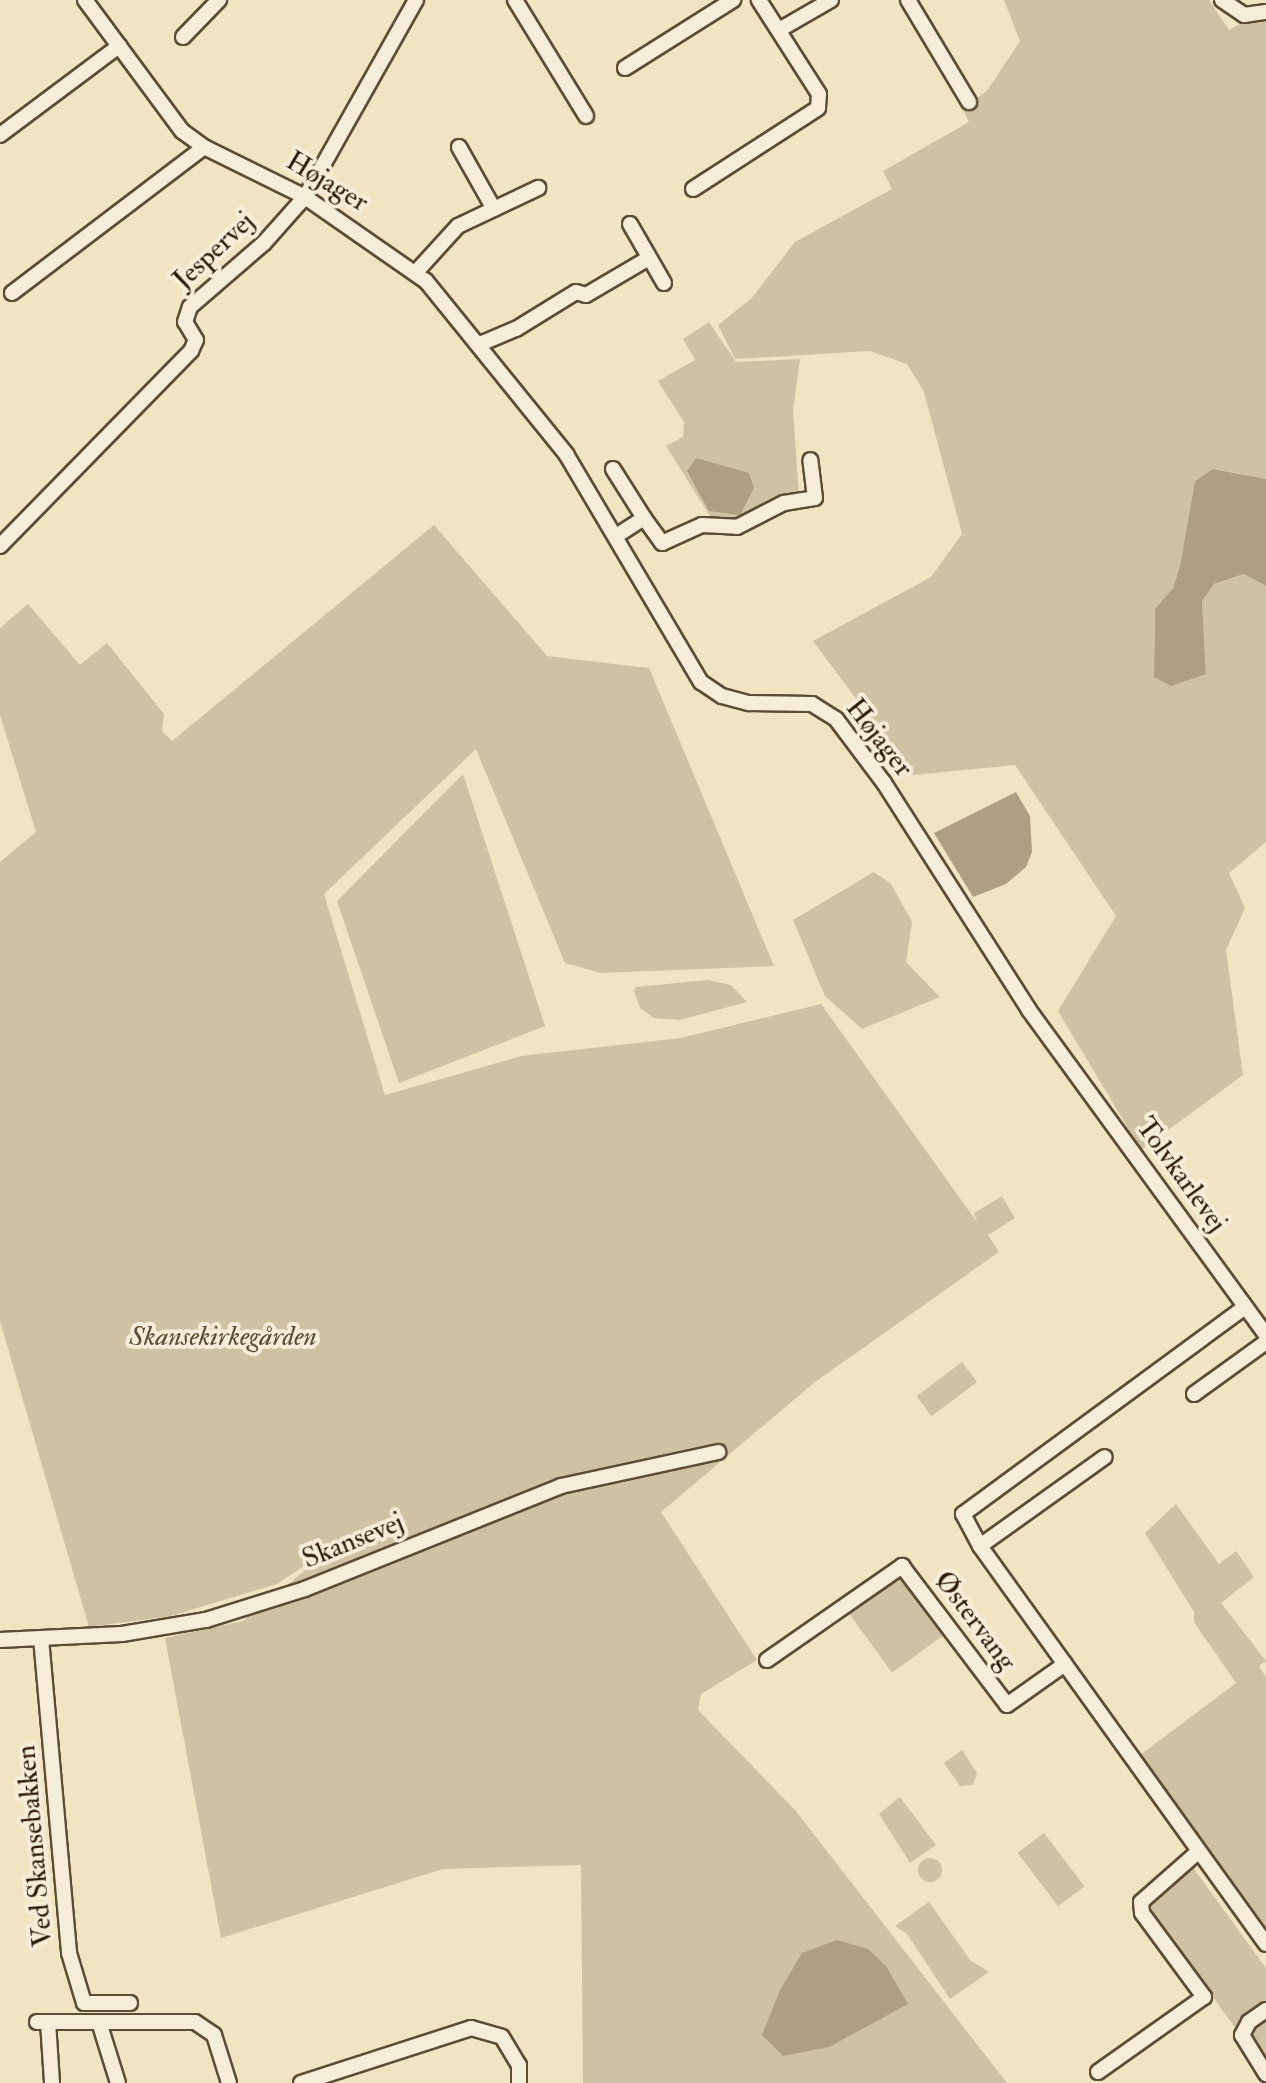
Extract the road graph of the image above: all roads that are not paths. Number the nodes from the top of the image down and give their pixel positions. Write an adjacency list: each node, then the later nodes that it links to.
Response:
1 (85, 0): 13 (street, Højager)
2 (219, 0): 12 (street)
3 (416, 0): 22 (street, Jespervej)
4 (515, 0): 16 (street)
5 (733, 0): 14 (street)
6 (759, 0): 11 (street)
7 (831, 0): 11 (street)
8 (908, 0): 15 (street)
9 (1222, 0): 10 (street)
10 (1266, 12)
11 (779, 30): 21 (street)
12 (183, 37)
13 (119, 46): 17 (street); 18 (street, Højager)
14 (625, 68)
15 (969, 102)
16 (586, 116)
17 (0, 135)
18 (204, 147): 22 (street, Højager); 28 (street)
19 (459, 147): 23 (street)
20 (538, 188): 23 (street)
21 (693, 189)
22 (305, 197): 26 (street, Højager); 34 (street, Jespervej)
23 (494, 209): 26 (street)
24 (630, 224): 25 (street)
25 (649, 258): 27 (street); 29 (street)
26 (417, 271): 29 (street, Højager)
27 (664, 283)
28 (12, 293)
29 (480, 344): 33 (street, Højager)
30 (810, 460): 32 (street)
31 (613, 469): 32 (street)
32 (644, 518): 33 (street)
33 (616, 536): 35 (street, Højager)
34 (0, 546)
35 (1055, 1045): 36 (street, Tolvkarlevej)
36 (1245, 1307): 37 (street, Tolvkarlevej); 42 (street, Østervang)
37 (1266, 1335)
38 (1266, 1342): 39 (street)
39 (1194, 1394)
40 (718, 1452): 43 (street, Skansevej)
41 (1105, 1457): 42 (street, Østervang)
42 (980, 1546): 46 (street, Østervang)
43 (41, 1638): 44 (street, Skansevej); 49 (street, Ved Skansebakken)
44 (0, 1640)
45 (767, 1660): 46 (street, Østervang)
46 (1065, 1664): 47 (street, Østervang)
47 (1198, 1852): 48 (street, Østervang); 52 (street)
48 (1266, 1944)
49 (130, 2003)
50 (1266, 2010): 53 (street)
51 (99, 2022): 54 (street); 55 (street); 56 (street)
52 (1098, 2072)
53 (1266, 2074)
54 (52, 2083)
55 (118, 2083)
56 (229, 2083)
57 (301, 2083): 58 (street)
58 (519, 2083)

